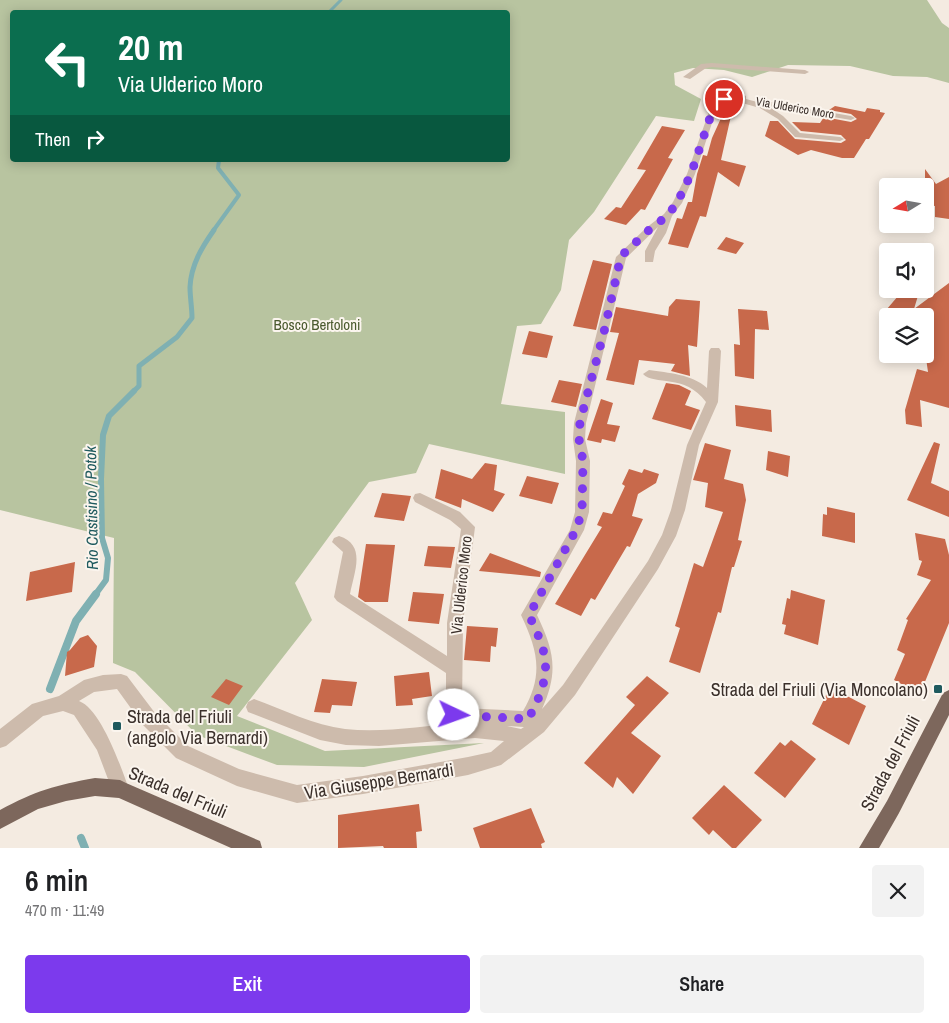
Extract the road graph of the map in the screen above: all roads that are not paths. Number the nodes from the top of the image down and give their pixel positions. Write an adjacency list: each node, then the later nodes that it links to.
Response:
1 (805, 72): 2 (street)
2 (687, 77)
3 (716, 100): 4 (street, Via Ulderico Moro); 5 (street, Via Ulderico Moro); 6 (street)
4 (851, 118)
5 (840, 139)
6 (667, 216): 7 (street); 17 (street)
7 (649, 260)
8 (715, 351): 10 (street, Via Giuseppe Bernardi)
9 (649, 374): 10 (street)
10 (712, 402): 17 (street, Via Giuseppe Bernardi)
11 (420, 498): 13 (street, Via Ulderico Moro)
12 (339, 542): 13 (street)
13 (455, 670): 17 (street, Via Ulderico Moro)
14 (949, 698): 23 (main road, Strada del Friuli)
15 (63, 703): 18 (street, Via Giuseppe Bernardi); 19 (street); 20 (street)
16 (254, 707): 18 (street)
17 (533, 722): 18 (street, Via Giuseppe Bernardi)
18 (524, 738)
19 (0, 740)
20 (120, 789): 21 (main road, Strada del Friuli); 22 (main road, Strada del Friuli)
21 (0, 820)
22 (253, 848)
23 (868, 848)

